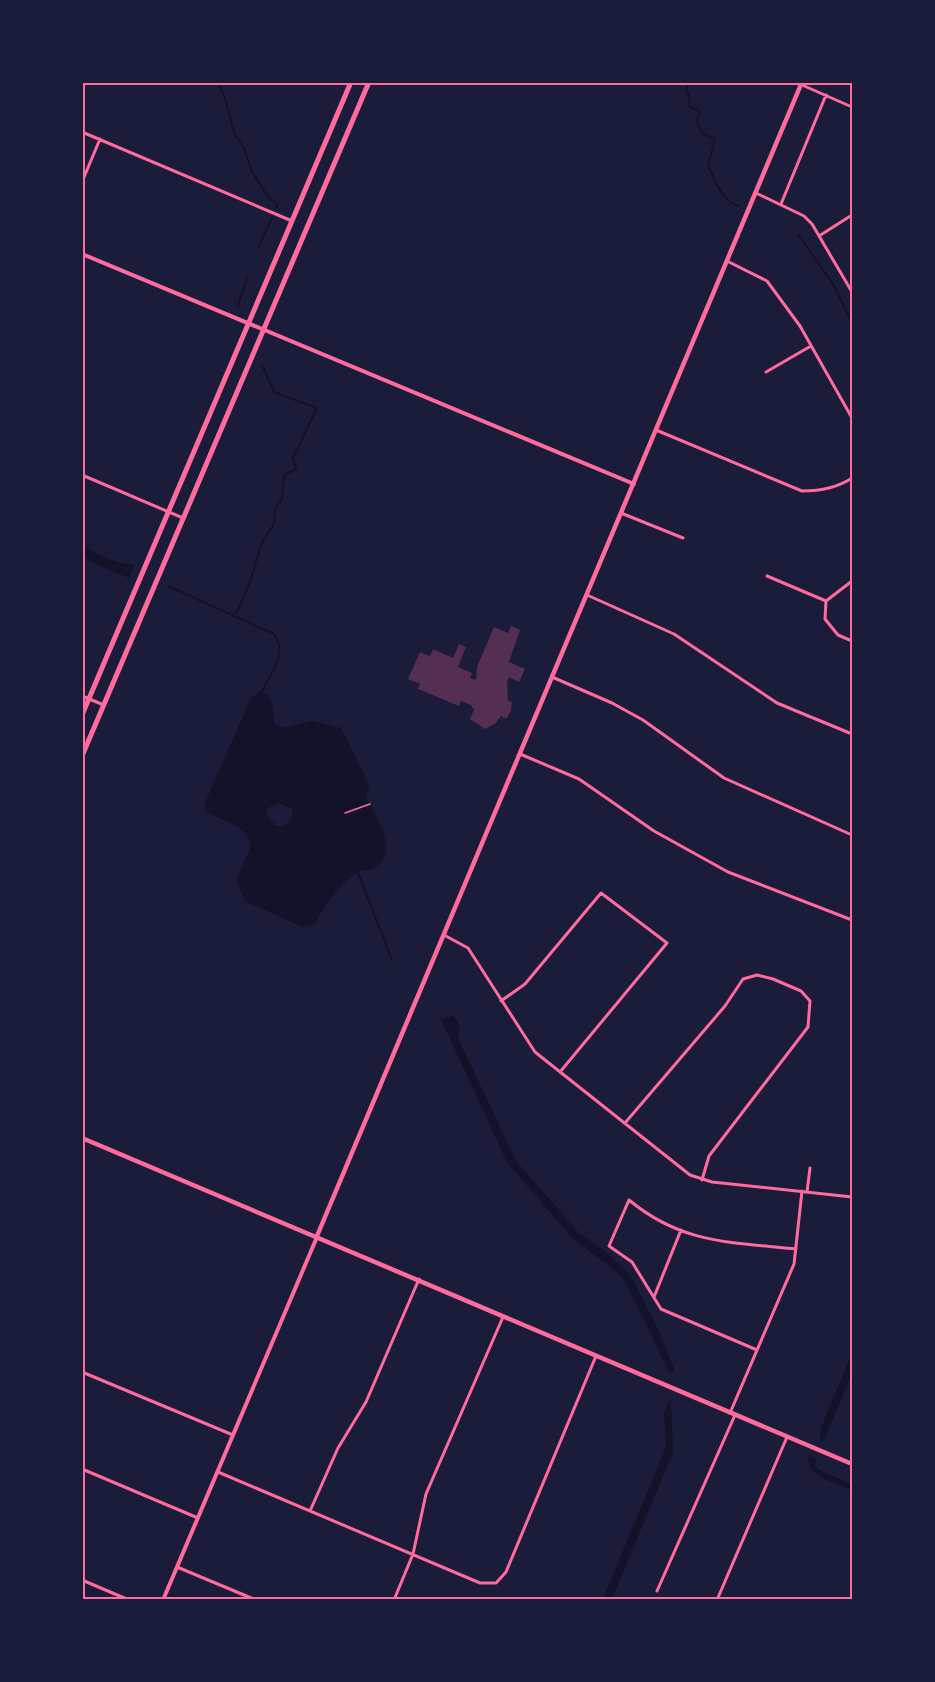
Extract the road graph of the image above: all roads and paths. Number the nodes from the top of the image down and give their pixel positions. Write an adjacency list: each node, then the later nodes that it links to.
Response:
1 (351, 82): 12 (main road)
2 (369, 82): 18 (main road)
3 (802, 84): 4 (street); 9 (main road)
4 (826, 95): 5 (street); 10 (street)
5 (852, 107)
6 (82, 132): 7 (street)
7 (100, 139): 8 (street); 12 (street)
8 (82, 182)
9 (756, 193): 10 (street); 15 (main road)
10 (781, 204): 13 (street)
11 (852, 215): 13 (street)
12 (292, 221): 17 (main road)
13 (819, 236): 16 (street)
14 (82, 254): 17 (street)
15 (727, 261): 19 (street); 22 (main road)
16 (852, 292)
17 (249, 322): 18 (street); 26 (main road)
18 (265, 329): 25 (street); 28 (main road)
19 (811, 346): 20 (street); 21 (street)
20 (766, 372)
21 (852, 418)
22 (656, 430): 24 (street); 25 (main road)
23 (82, 475): 26 (street)
24 (852, 477)
25 (634, 484): 27 (main road)
26 (169, 511): 28 (street); 37 (main road)
27 (621, 513): 29 (street); 32 (main road)
28 (183, 518): 38 (main road)
29 (683, 538)
30 (767, 576): 33 (street)
31 (852, 581): 33 (street)
32 (587, 595): 35 (main road); 40 (street)
33 (826, 601): 34 (street)
34 (852, 641)
35 (552, 677): 41 (main road); 45 (street)
36 (82, 696): 37 (street)
37 (89, 699): 38 (street); 39 (main road)
38 (104, 705): 42 (main road)
39 (82, 715)
40 (852, 734)
41 (520, 754): 46 (street); 47 (main road)
42 (82, 756)
43 (370, 804): 44 (path)
44 (345, 813)
45 (852, 835)
46 (852, 920)
47 (444, 935): 48 (street); 57 (main road)
48 (501, 1001): 49 (street); 49 (street)
49 (560, 1072): 50 (street)
50 (626, 1124): 53 (street); 53 (street)
51 (82, 1138): 57 (main road)
52 (810, 1168): 54 (street)
53 (702, 1180): 54 (street)
54 (804, 1191): 55 (street); 58 (street)
55 (852, 1197)
56 (681, 1230): 58 (street); 60 (street); 60 (street)
57 (317, 1236): 59 (main road); 66 (street)
58 (796, 1249): 62 (street)
59 (419, 1279): 61 (main road); 71 (street)
60 (654, 1297): 62 (street)
61 (504, 1315): 63 (main road); 73 (street)
62 (757, 1350): 65 (street)
63 (597, 1356): 65 (main road); 73 (street)
64 (82, 1372): 66 (street)
65 (733, 1414): 67 (main road); 76 (street)
66 (233, 1435): 70 (street)
67 (787, 1437): 68 (main road); 81 (street)
68 (852, 1464)
69 (82, 1469): 72 (street)
70 (218, 1472): 71 (street); 72 (street)
71 (310, 1511): 73 (street)
72 (198, 1518): 74 (street)
73 (413, 1554): 80 (street)
74 (177, 1567): 78 (street); 79 (street)
75 (82, 1580): 77 (street)
76 (657, 1591)
77 (129, 1599)
78 (163, 1599)
79 (256, 1599)
80 (394, 1599)
81 (717, 1599)

